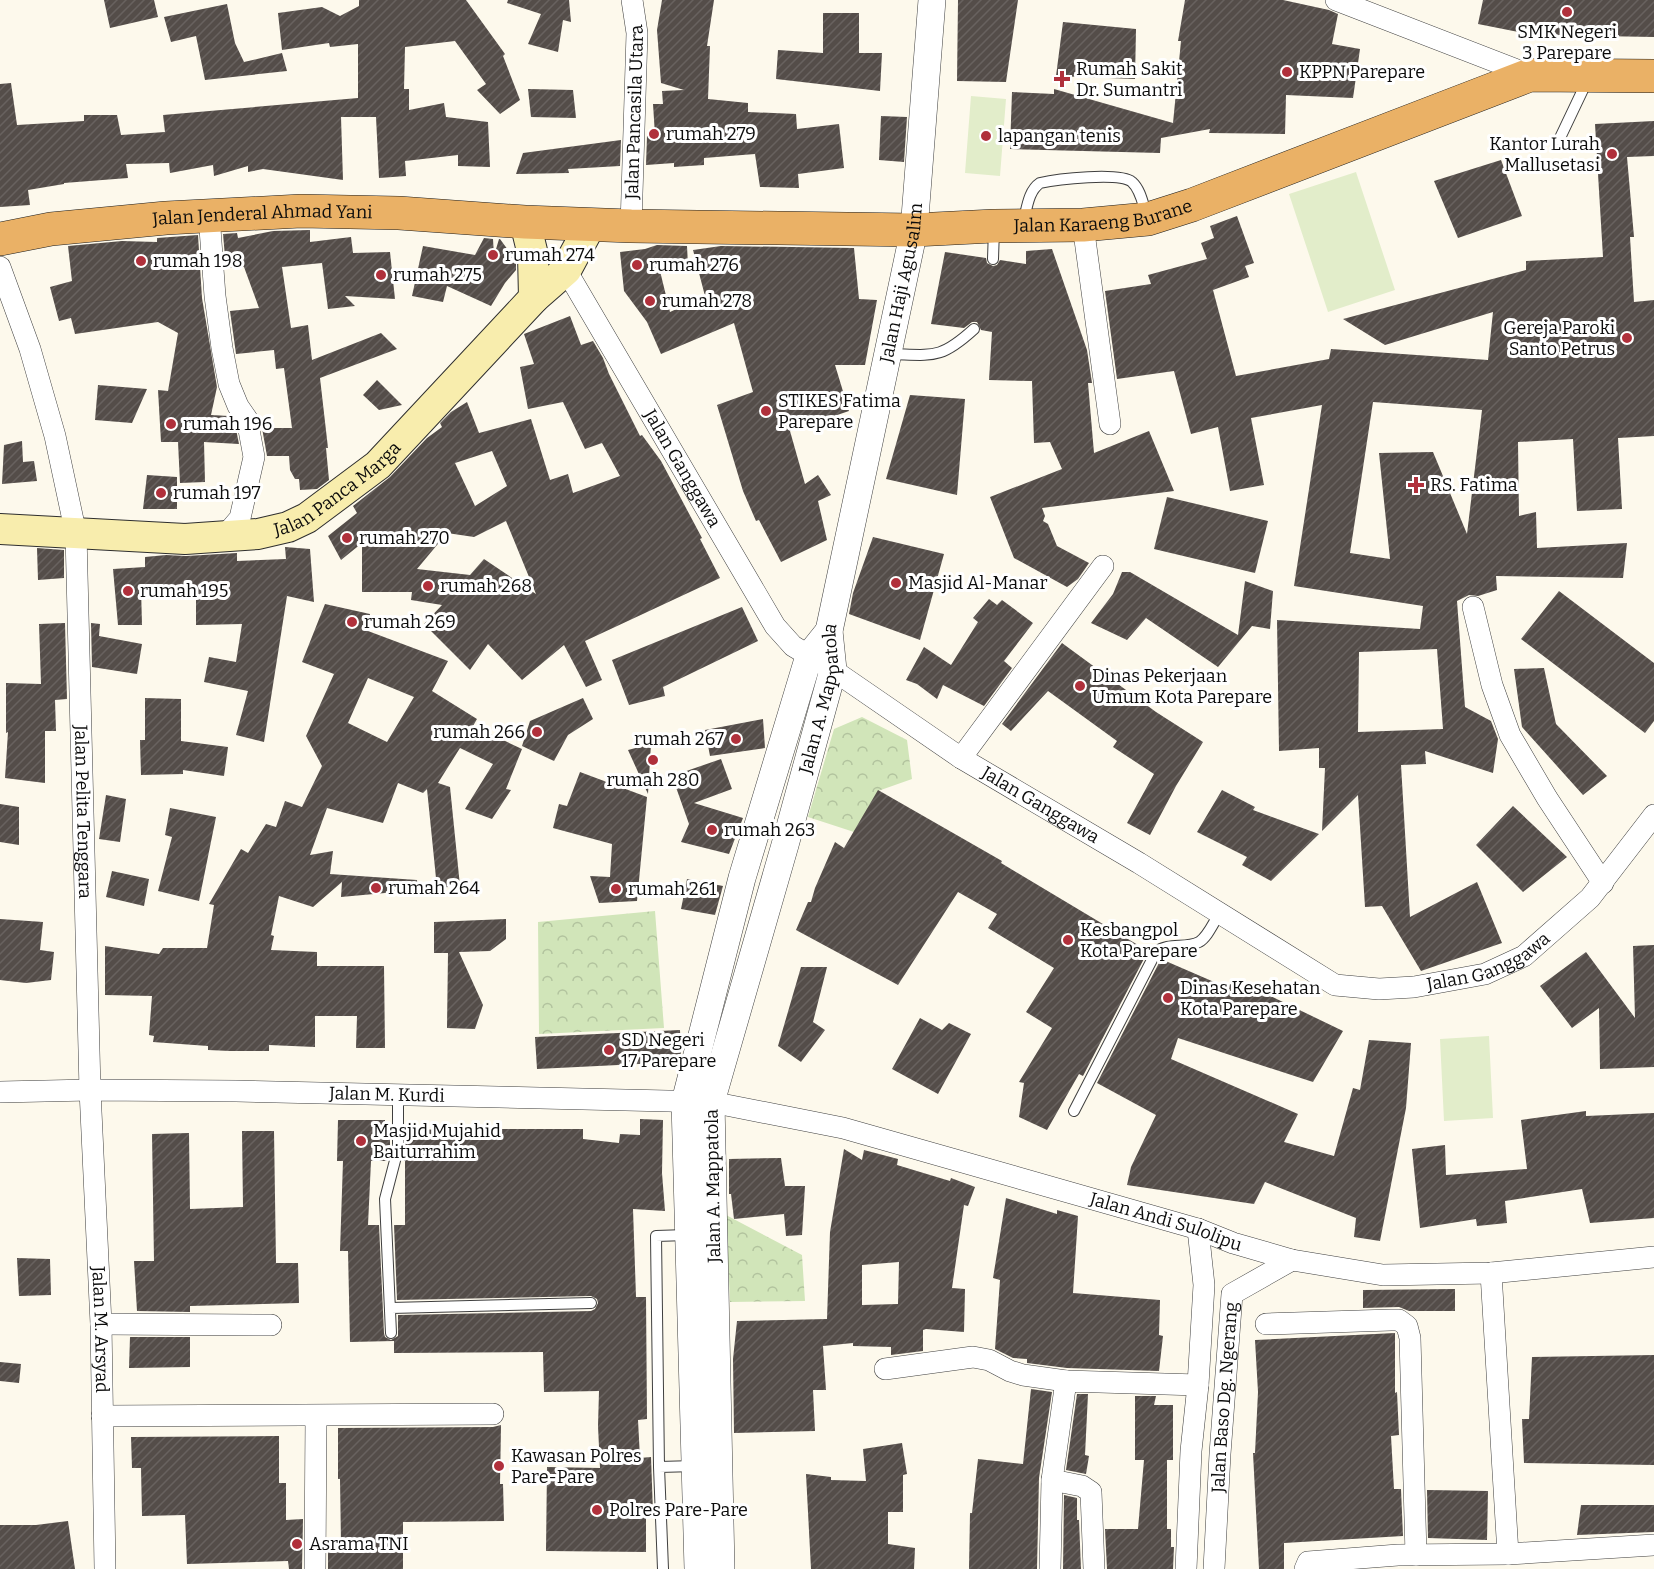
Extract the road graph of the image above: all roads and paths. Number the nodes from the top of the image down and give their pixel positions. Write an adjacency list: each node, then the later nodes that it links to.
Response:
1 (632, 0): 13 (street, Jalan Pancasila Utara)
2 (932, 0): 15 (street, Jalan Haji Agusalim)
3 (1336, 0): 4 (street)
4 (1530, 75): 5 (highway, Jalan Karaeng Burane); 9 (highway, Jalan Karaeng Burane)
5 (1590, 76): 6 (highway, Jalan Karaeng Burane); 7 (lane)
6 (1654, 76)
7 (1559, 140)
8 (209, 216): 10 (highway, Jalan Jenderal Ahmad Yani); 16 (highway, Jalan Jenderal Ahmad Yani); 26 (street)
9 (1148, 219): 12 (highway, Jalan Karaeng Burane); 14 (lane)
10 (525, 222): 11 (highway, Jalan Karaeng Burane); 20 (main road)
11 (591, 224): 13 (highway, Jalan Karaeng Burane); 19 (main road)
12 (1083, 225): 14 (highway, Jalan Karaeng Burane); 23 (street)
13 (631, 226): 15 (highway, Jalan Karaeng Burane)
14 (1008, 226): 15 (highway, Jalan Karaeng Burane); 17 (lane)
15 (914, 230): 22 (street, Jalan Haji Agusalim)
16 (0, 239)
17 (993, 259)
18 (0, 267): 25 (street, Jalan Pelita Tenggara)
19 (566, 270): 20 (main road, Jalan Panca Marga); 30 (street, Jalan Ganggawa)
20 (534, 298): 26 (main road, Jalan Panca Marga)
21 (974, 329): 22 (lane)
22 (888, 354): 29 (street, Jalan Haji Agusalim)
23 (1110, 424)
24 (0, 529): 25 (main road, Jalan Panca Marga)
25 (76, 534): 26 (main road, Jalan Panca Marga); 36 (street, Jalan Pelita Tenggara)
26 (223, 538)
27 (1103, 567): 32 (street)
28 (1473, 607): 34 (street)
29 (829, 631): 30 (street, Jalan A. Mappatola); 31 (street, Jalan A. Mappatola)
30 (809, 656): 31 (street, Jalan Ganggawa); 39 (street, Jalan A. Mappatola)
31 (833, 670): 32 (street, Jalan Ganggawa); 40 (street, Jalan A. Mappatola)
32 (961, 758): 35 (street, Jalan Ganggawa)
33 (1654, 815): 34 (street, Jalan Ganggawa)
34 (1603, 883): 35 (street, Jalan Ganggawa)
35 (1220, 913): 41 (lane)
36 (90, 1090): 37 (street, Jalan M. Kurdi); 38 (street, Jalan M. Kurdi); 52 (street, Jalan M. Arsyad)
37 (0, 1092)
38 (398, 1095): 39 (street, Jalan M. Kurdi); 51 (lane)
39 (684, 1102): 40 (street, Jalan Andi Sulolipu); 44 (street, Jalan A. Mappatola)
40 (711, 1102): 42 (street, Jalan Andi Sulolipu); 43 (street, Jalan A. Mappatola)
41 (1074, 1111)
42 (1198, 1229): 46 (street, Jalan Andi Sulolipu); 48 (street, Jalan Baso Dg. Ngerang)
43 (715, 1234): 44 (street); 64 (street, Jalan A. Mappatola)
44 (687, 1235): 64 (street, Jalan A. Mappatola); 65 (lane)
45 (1654, 1257): 47 (street, Jalan Andi Sulolipu)
46 (1292, 1260): 47 (street, Jalan Andi Sulolipu); 49 (street, Jalan Baso Dg. Ngerang)
47 (1491, 1273): 68 (street)
48 (1204, 1285): 49 (street); 58 (street, Jalan Baso Dg. Ngerang)
49 (1232, 1294): 63 (street, Jalan Baso Dg. Ngerang)
50 (591, 1303): 51 (lane)
51 (391, 1308): 55 (lane)
52 (101, 1324): 54 (street); 60 (street, Jalan M. Arsyad)
53 (1266, 1324): 69 (street)
54 (271, 1325)
55 (391, 1333)
56 (885, 1369): 57 (street)
57 (1066, 1381): 58 (street); 66 (street)
58 (1198, 1385): 62 (street, Jalan Baso Dg. Ngerang)
59 (493, 1414): 61 (street)
60 (102, 1416): 61 (street); 71 (street, Jalan M. Arsyad)
61 (316, 1416): 72 (street)
62 (1191, 1451): 63 (street); 78 (street, Jalan Baso Dg. Ngerang)
63 (1220, 1454): 79 (street, Jalan Baso Dg. Ngerang)
64 (706, 1465): 65 (lane); 74 (street, Jalan A. Mappatola); 75 (street, Jalan A. Mappatola)
65 (659, 1467): 73 (lane)
66 (1052, 1480): 76 (street); 77 (street)
67 (1654, 1545): 70 (street)
68 (1508, 1554): 69 (street); 70 (street)
69 (1416, 1555): 80 (street)
70 (1603, 1559)
71 (105, 1569)
72 (315, 1569)
73 (663, 1569)
74 (698, 1569)
75 (721, 1569)
76 (1050, 1569)
77 (1094, 1569)
78 (1186, 1569)
79 (1214, 1569)
80 (1305, 1569)

